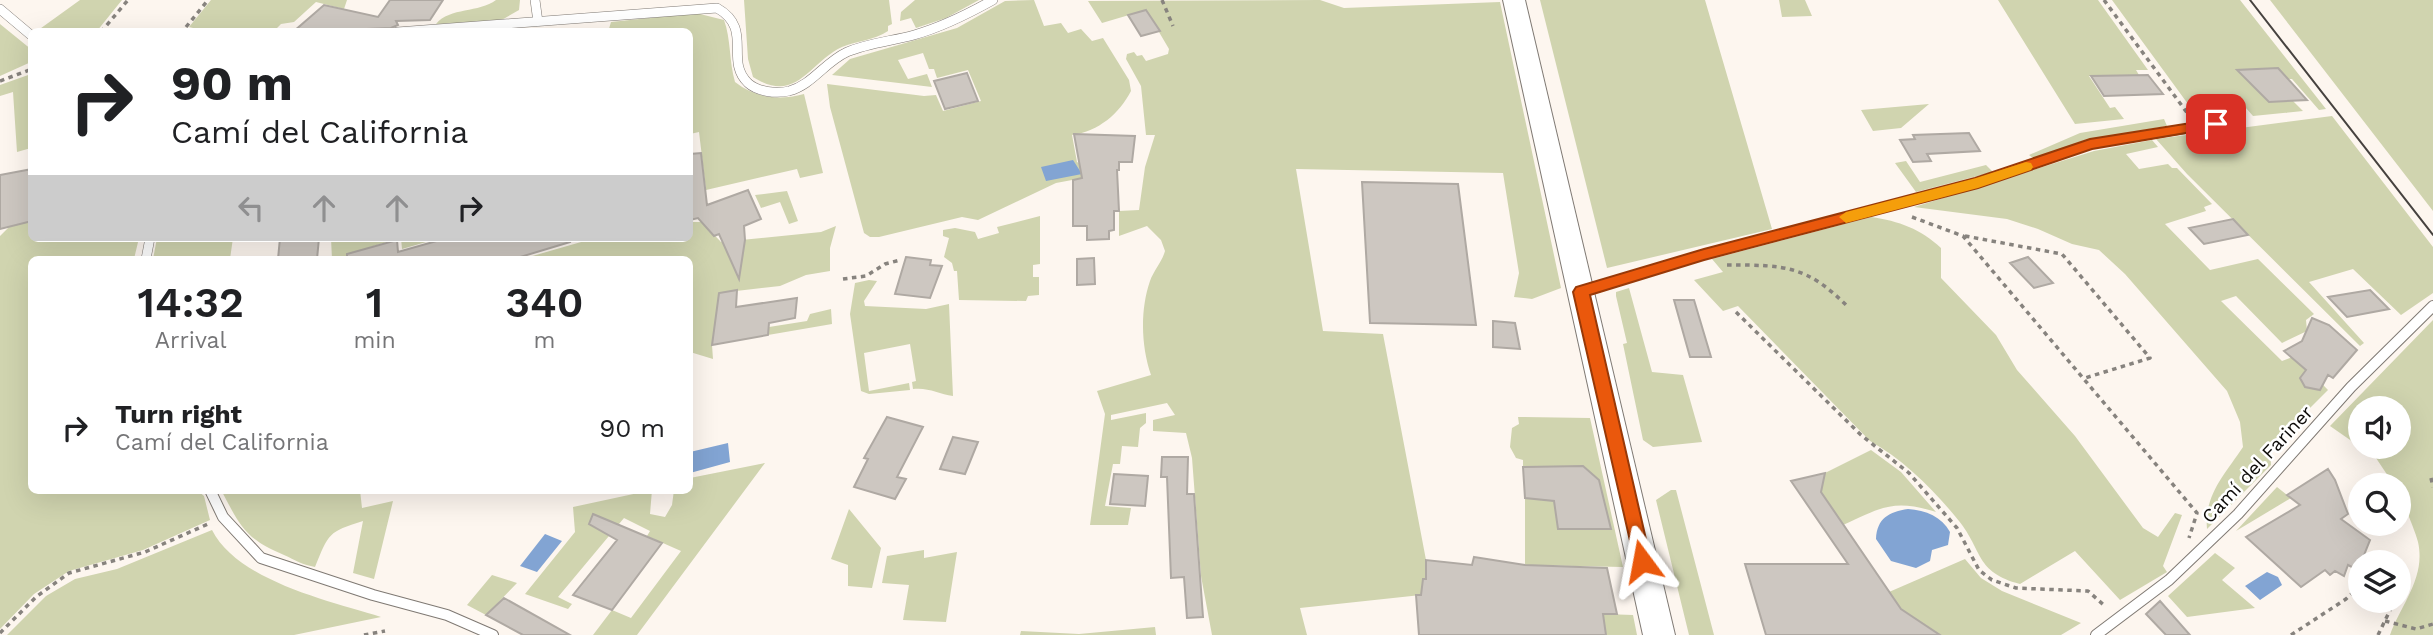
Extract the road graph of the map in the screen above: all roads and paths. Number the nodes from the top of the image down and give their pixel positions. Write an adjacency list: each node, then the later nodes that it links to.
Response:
1 (128, 0): 12 (path)
2 (208, 0): 11 (path)
3 (535, 0): 9 (lane)
4 (993, 0): 9 (lane)
5 (1163, 0): 10 (path)
6 (1514, 0): 24 (main road)
7 (2104, 0): 18 (path)
8 (0, 9): 14 (lane)
9 (538, 22): 13 (lane)
10 (1173, 26)
11 (186, 27)
12 (104, 28)
13 (453, 28)
14 (28, 33)
15 (28, 70): 16 (path)
16 (0, 80)
17 (2216, 124): 18 (lane)
18 (2198, 127): 19 (lane)
19 (1884, 207): 20 (path); 21 (lane)
20 (1963, 236): 28 (path); 28 (path)
21 (1691, 258): 24 (lane); 26 (path)
22 (900, 260): 23 (path)
23 (843, 279)
24 (1581, 292): 43 (main road)
25 (2433, 306): 33 (lane, Camí del Fariner)
26 (1850, 307)
27 (1736, 313): 36 (path)
28 (2084, 379): 33 (path)
29 (2431, 478): 30 (path)
30 (2433, 487)
31 (212, 494): 32 (lane)
32 (223, 517): 40 (path); 42 (lane)
33 (2195, 554): 36 (lane, Camí del Fariner)
34 (2348, 597): 45 (path)
35 (2389, 613): 37 (path)
36 (2118, 618): 44 (lane, Camí del Fariner)
37 (2385, 621): 38 (path); 46 (path)
38 (2433, 624)
39 (385, 631): 41 (path)
40 (0, 633)
41 (364, 635)
42 (493, 635)
43 (1659, 635)
44 (2096, 635)
45 (2291, 635)
46 (2378, 635)

